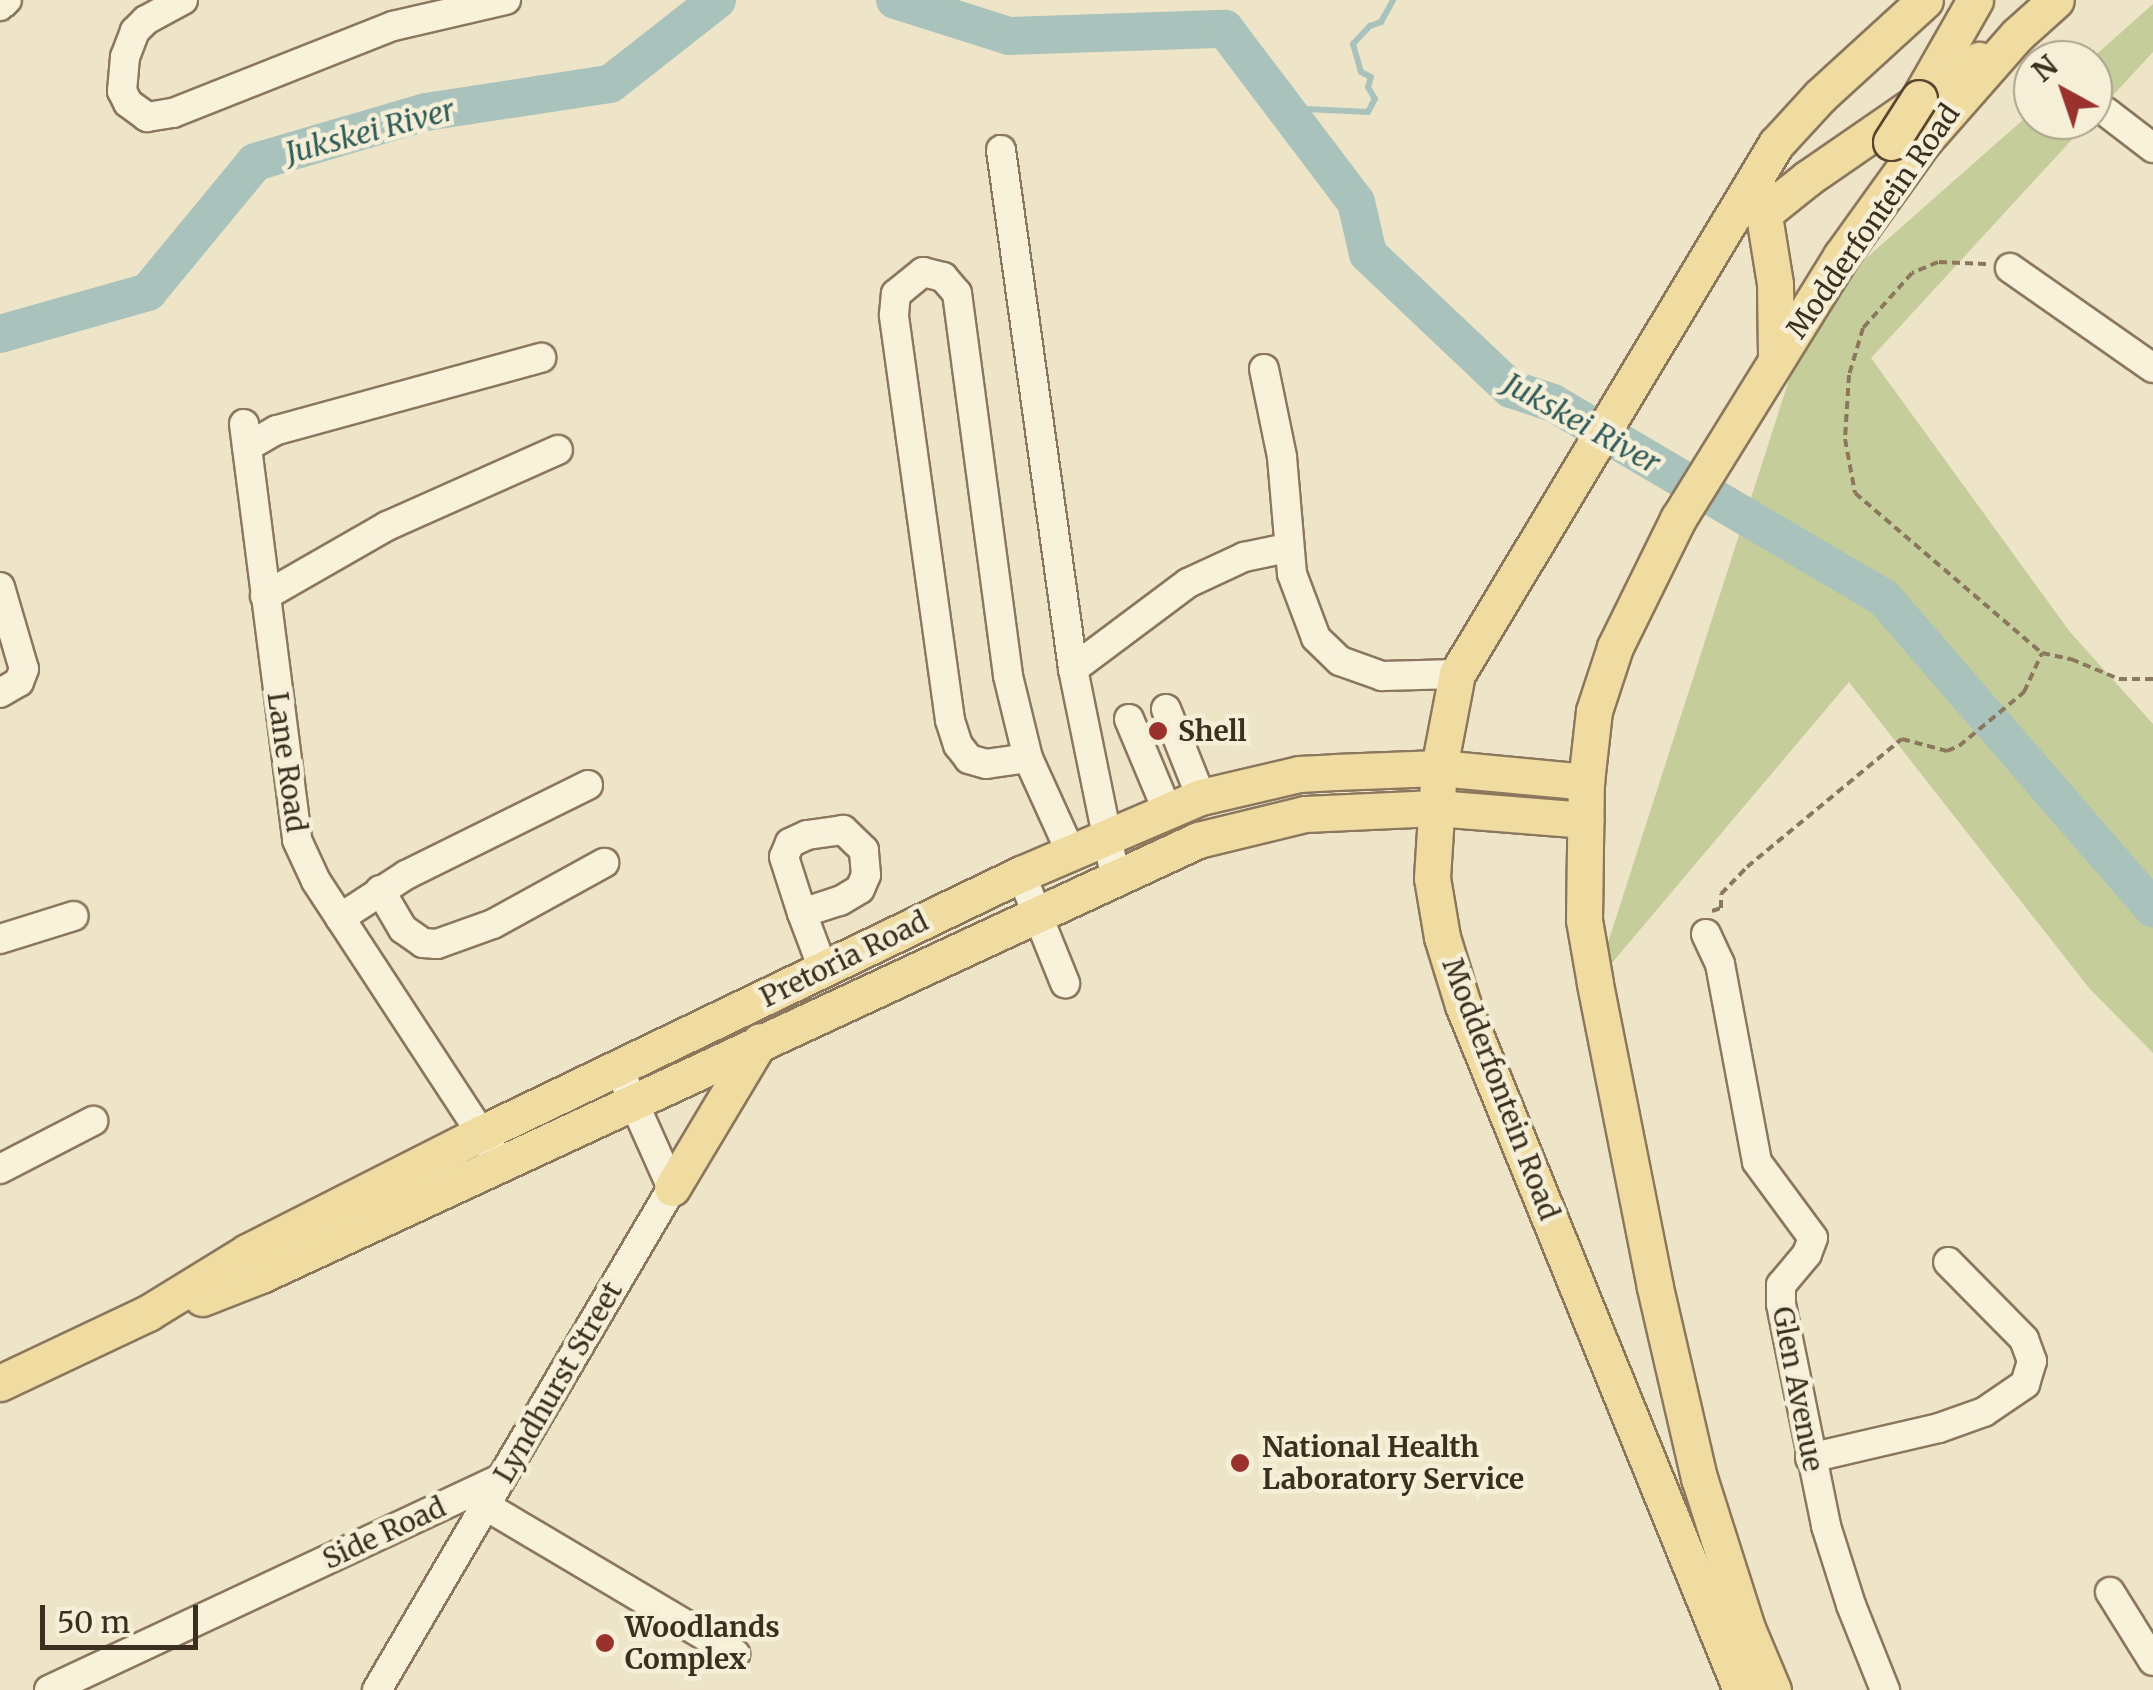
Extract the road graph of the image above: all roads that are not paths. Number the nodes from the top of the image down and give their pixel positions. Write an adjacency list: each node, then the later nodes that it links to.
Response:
1 (8, 0): 7 (street)
2 (183, 0): 8 (street)
3 (506, 0): 8 (street)
4 (1925, 0): 13 (main road, Modderfontein Road)
5 (1975, 0): 14 (main road, bridge)
6 (2056, 0): 9 (main road, Modderfontein Road)
7 (0, 6)
8 (389, 13)
9 (2017, 35): 13 (main road); 14 (main road, Modderfontein Road)
10 (2113, 117): 11 (street)
11 (2153, 148)
12 (1001, 150): 24 (street)
13 (1761, 197): 17 (main road, Modderfontein Road); 25 (main road, Modderfontein Road)
14 (1841, 256): 17 (main road, Modderfontein Road)
15 (2010, 268): 18 (street)
16 (541, 358): 23 (street, Lane Road)
17 (1776, 359): 31 (main road, Modderfontein Road)
18 (2153, 368)
19 (1264, 370): 21 (street)
20 (558, 450): 23 (street)
21 (1288, 548): 24 (street); 25 (street)
22 (0, 587): 26 (street)
23 (265, 596): 48 (street, Lane Road)
24 (1073, 669): 28 (street)
25 (1457, 674): 30 (main road, Modderfontein Road)
26 (0, 693)
27 (1145, 714): 28 (street); 33 (street); 35 (street)
28 (1086, 735): 38 (street)
29 (1028, 758): 29 (street); 39 (street)
30 (1438, 768): 31 (main road, Pretoria Road); 33 (main road, Pretoria Road); 34 (main road, Modderfontein Road)
31 (1586, 782): 37 (main road, Modderfontein Road)
32 (588, 785): 44 (street)
33 (1201, 797): 35 (main road, Pretoria Road)
34 (1436, 808): 36 (main road, Pretoria Road); 37 (main road, Pretoria Road); 43 (main road, Modderfontein Road)
35 (1167, 810): 38 (main road, Pretoria Road)
36 (1371, 811): 42 (main road, Pretoria Road); 43 (main road)
37 (1586, 820): 72 (main road, Modderfontein Road)
38 (1105, 836): 39 (main road, Pretoria Road); 42 (street)
39 (1071, 853): 41 (main road, Pretoria Road)
40 (604, 863): 44 (street)
41 (1021, 874): 46 (street); 51 (main road, Pretoria Road)
42 (1115, 876): 46 (main road, Pretoria Road)
43 (1432, 878): 71 (main road, Modderfontein Road)
44 (380, 890): 48 (street)
45 (802, 913): 51 (street)
46 (1035, 913): 52 (street); 53 (main road, Pretoria Road)
47 (74, 916): 50 (street)
48 (340, 918): 58 (street, Lane Road)
49 (1706, 934): 63 (street, Glen Avenue)
50 (0, 939)
51 (823, 970): 53 (main road); 55 (main road, Pretoria Road)
52 (1065, 982)
53 (839, 1004): 54 (main road, Pretoria Road)
54 (761, 1040): 56 (main road, Pretoria Road); 60 (main road)
55 (618, 1068): 56 (street); 58 (main road, Pretoria Road)
56 (634, 1102): 58 (main road, Pretoria Road); 60 (street)
57 (93, 1121): 59 (street)
58 (491, 1148): 62 (main road, Pretoria Road)
59 (0, 1169)
60 (672, 1188): 64 (street, Lyndhurst Street)
61 (1948, 1262): 63 (street)
62 (0, 1383)
63 (1810, 1458): 73 (street, Glen Avenue)
64 (501, 1478): 65 (street, Lyndhurst Street); 69 (street, Side Road)
65 (486, 1506): 67 (street); 70 (street, Lyndhurst Street)
66 (2110, 1592): 68 (street)
67 (735, 1654)
68 (2153, 1661)
69 (49, 1690)
70 (377, 1690)
71 (1742, 1690)
72 (1772, 1690)
73 (1885, 1690)

